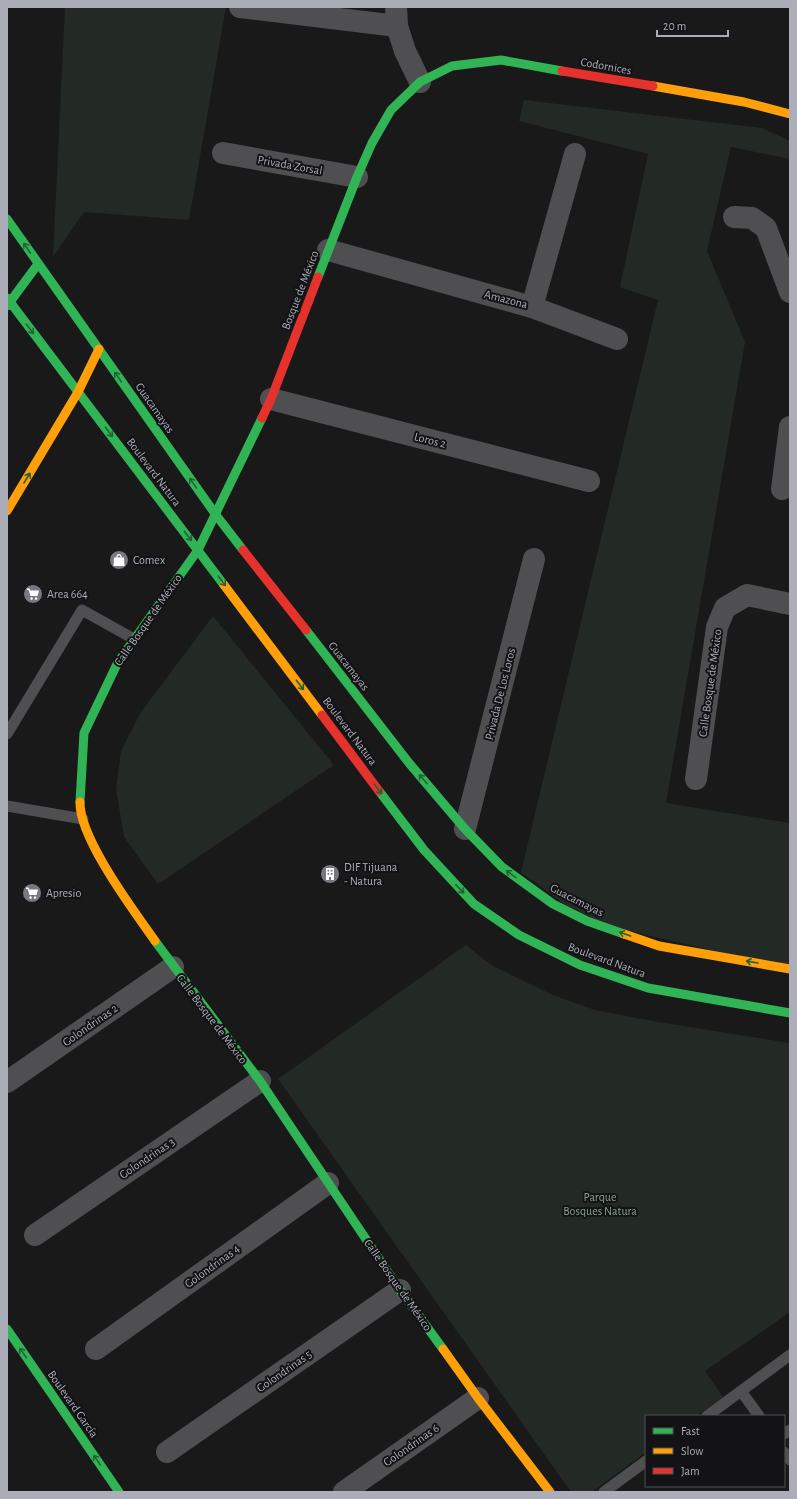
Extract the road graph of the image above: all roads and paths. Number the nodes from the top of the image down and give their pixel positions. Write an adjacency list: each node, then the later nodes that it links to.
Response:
1 (240, 7): 2 (street)
2 (396, 17): 3 (street)
3 (420, 82): 4 (street, Codornices); 7 (street, Bosque de México)
4 (790, 114)
5 (223, 153): 7 (street, Privada Zorsal)
6 (575, 154): 14 (street, Amazona)
7 (357, 177): 10 (street, Bosque de México)
8 (734, 217): 12 (street)
9 (7, 219): 11 (street, Guacamayas, one-way to 9)
10 (328, 250): 14 (street, Amazona); 18 (street, Bosque de México)
11 (38, 264): 13 (street); 16 (street, Guacamayas)
12 (790, 292)
13 (8, 302): 17 (street, Boulevard Natura, one-way to 17)
14 (532, 307): 15 (street)
15 (617, 339)
16 (99, 349): 17 (street); 23 (street, Guacamayas, one-way to 16)
17 (78, 392): 22 (street, one-way to 17); 24 (street, Boulevard Natura, one-way to 24)
18 (271, 399): 20 (street, Loros 2); 23 (street, Bosque de México)
19 (790, 427): 21 (street)
20 (589, 481)
21 (782, 489)
22 (7, 512)
23 (216, 515): 24 (street, Calle Bosque de México); 32 (street, Guacamayas, one-way to 23)
24 (198, 550): 27 (street, Calle Bosque de México); 35 (street, Boulevard Natura, one-way to 35)
25 (534, 559): 32 (street, Privada De Los Loros)
26 (790, 604): 29 (street, Calle Bosque de México)
27 (134, 639): 28 (lane); 31 (street, Calle Bosque de México)
28 (7, 734)
29 (696, 780)
30 (7, 806): 31 (lane)
31 (83, 819): 33 (street, Calle Bosque de México)
32 (465, 829): 34 (street, Guacamayas, one-way to 32)
33 (173, 967): 36 (street, Calle Bosque de México); 37 (street, Golondrinas 2)
34 (790, 969)
35 (790, 1013)
36 (260, 1081): 38 (street, Calle Bosque de México); 39 (street, Golondrinas 3)
37 (7, 1082)
38 (328, 1183): 40 (street, Calle Bosque de México); 42 (street, Golondrinas 4)
39 (35, 1235)
40 (400, 1290): 45 (street, Calle Bosque de México); 48 (street, Golondrinas 5)
41 (7, 1329): 50 (street, Boulevard García, one-way to 41)
42 (96, 1349)
43 (790, 1355): 44 (lane)
44 (741, 1390): 46 (lane); 47 (lane)
45 (478, 1398): 51 (street, Golondrinas 6); 52 (street, Calle Bosque de México)
46 (707, 1415)
47 (758, 1415)
48 (167, 1452)
49 (645, 1462): 53 (lane)
50 (119, 1492)
51 (344, 1492)
52 (550, 1492)
53 (604, 1492)

